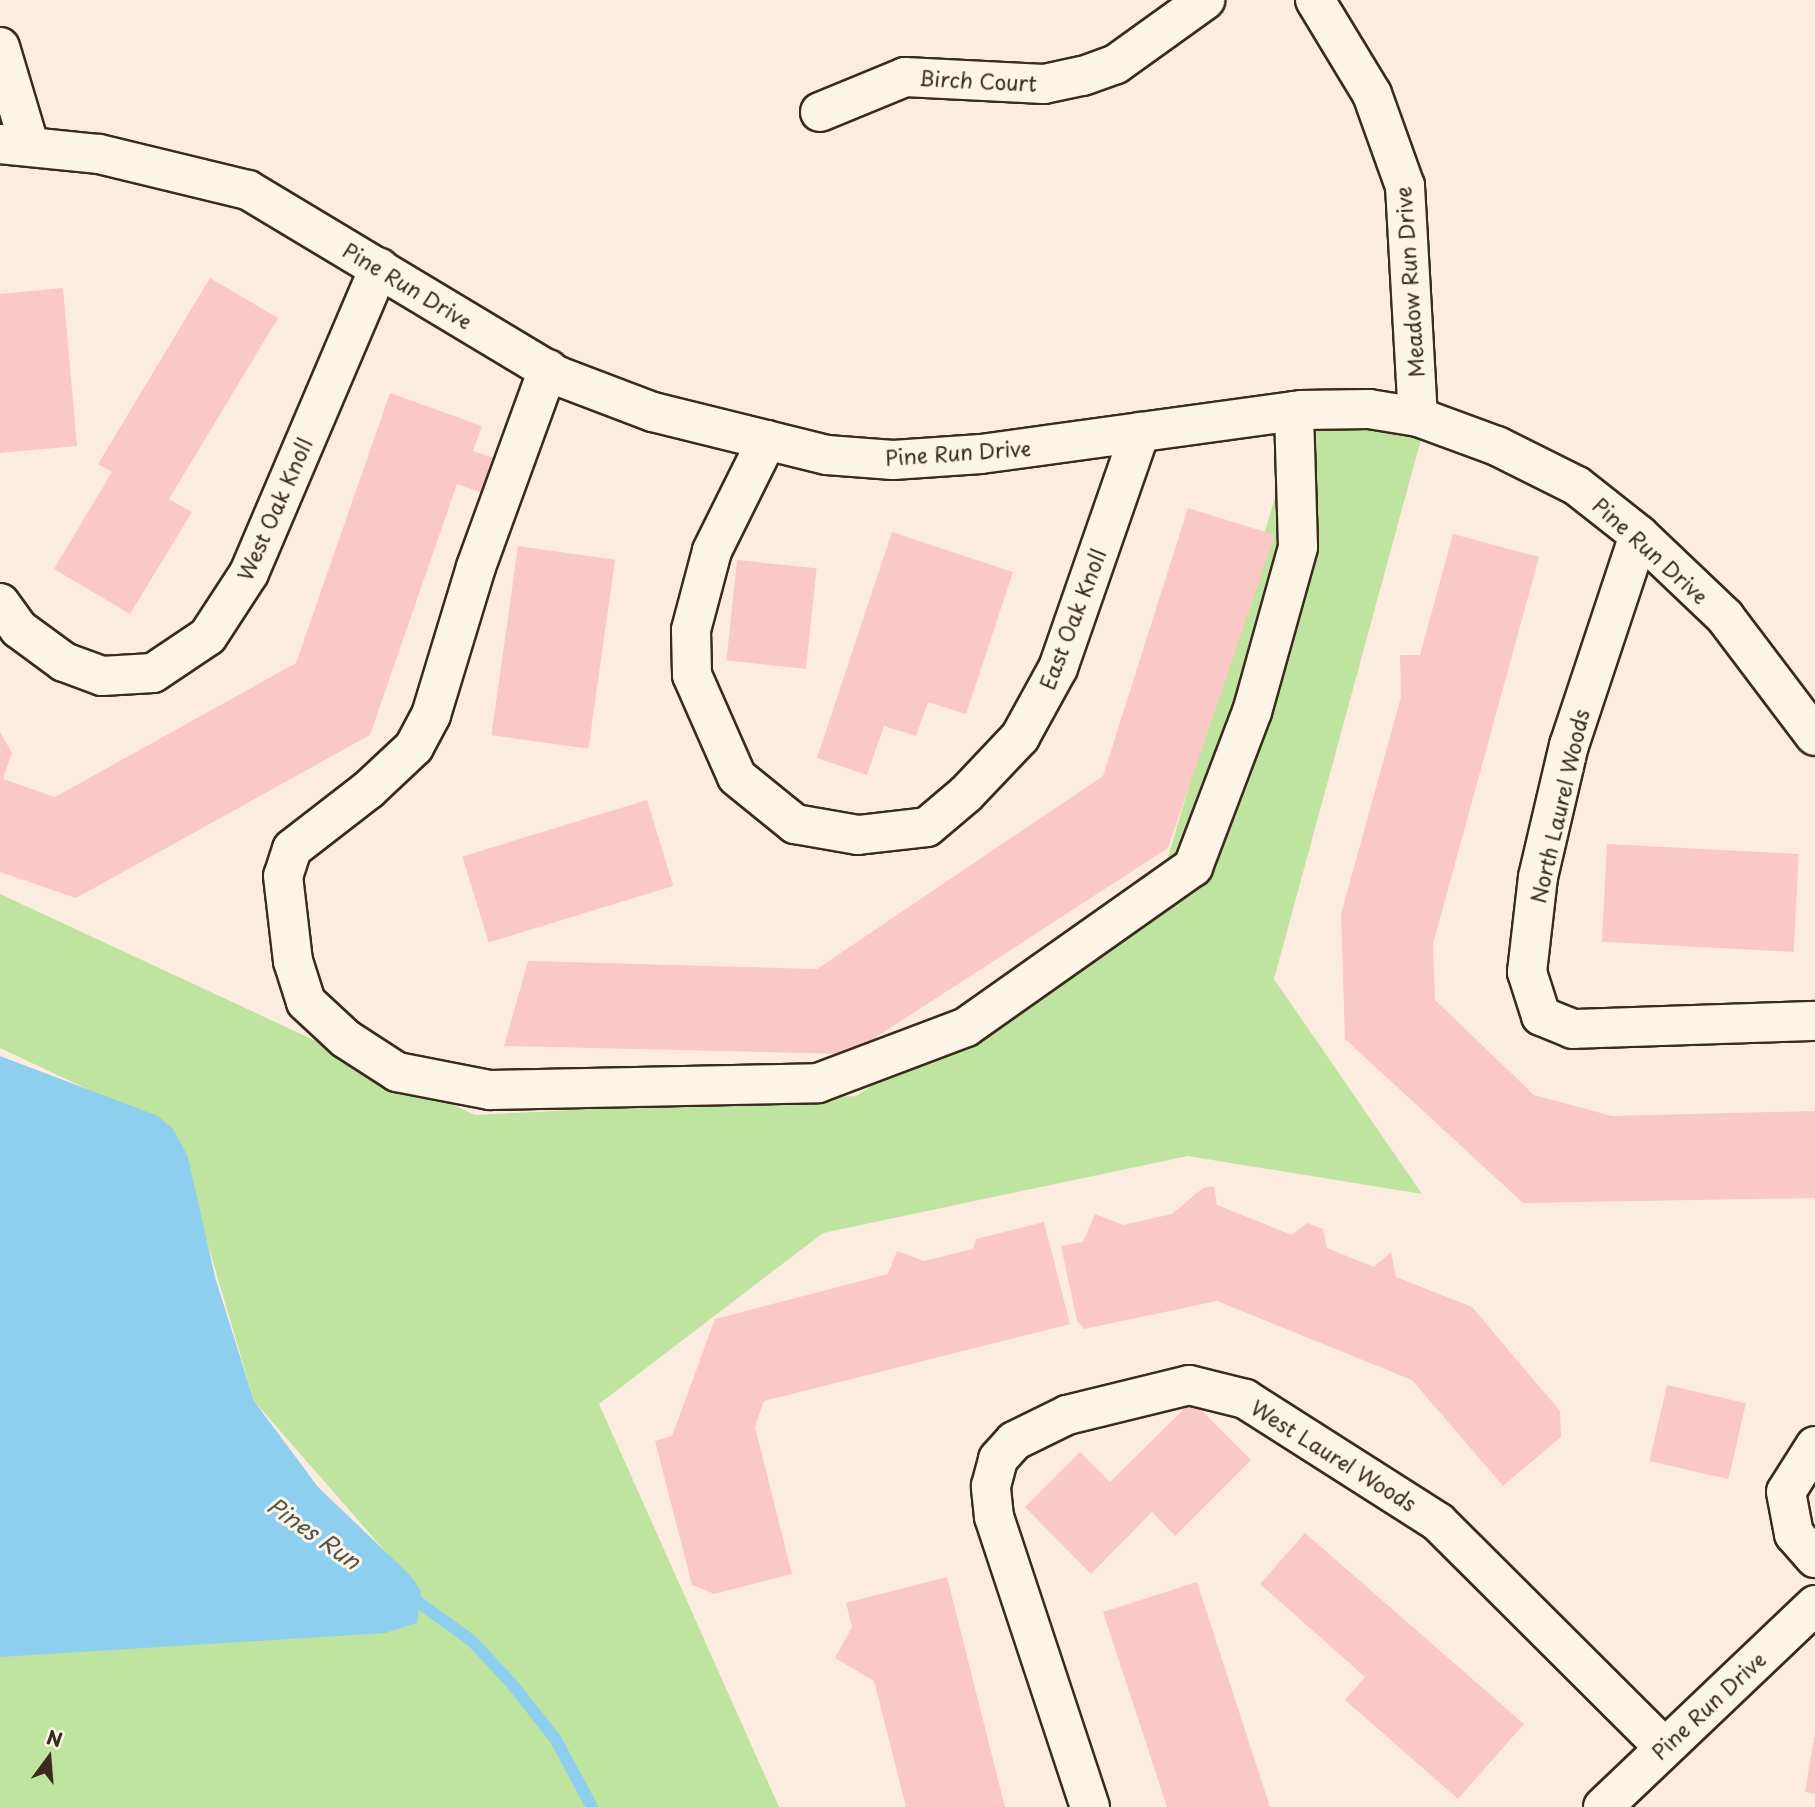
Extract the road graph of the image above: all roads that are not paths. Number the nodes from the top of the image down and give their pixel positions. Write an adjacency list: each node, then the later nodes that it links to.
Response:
1 (1205, 0): 4 (street, Birch Court)
2 (1315, 0): 9 (street, Meadow Run Drive)
3 (0, 47): 5 (street)
4 (820, 112)
5 (15, 144): 6 (street, Pine Run Drive)
6 (379, 268): 7 (street, Pine Run Drive); 13 (street, West Oak Knoll)
7 (548, 369): 8 (street); 11 (street, Pine Run Drive)
8 (1293, 411): 9 (street, Pine Run Drive); 10 (street, Pine Run Drive)
9 (1418, 417): 12 (street, Pine Run Drive)
10 (1140, 432): 11 (street, Pine Run Drive); 11 (street, East Oak Knoll)
11 (766, 440)
12 (1639, 535): 14 (street, Pine Run Drive); 15 (street, North Laurel Woods)
13 (0, 603)
14 (1815, 736)
15 (1815, 1021)
16 (1815, 1446): 17 (street)
17 (1815, 1559)
18 (1815, 1605): 19 (street, Pine Run Drive)
19 (1664, 1746): 20 (street, West Laurel Woods); 21 (street, Pine Run Drive)
20 (1090, 1807)
21 (1603, 1807)

